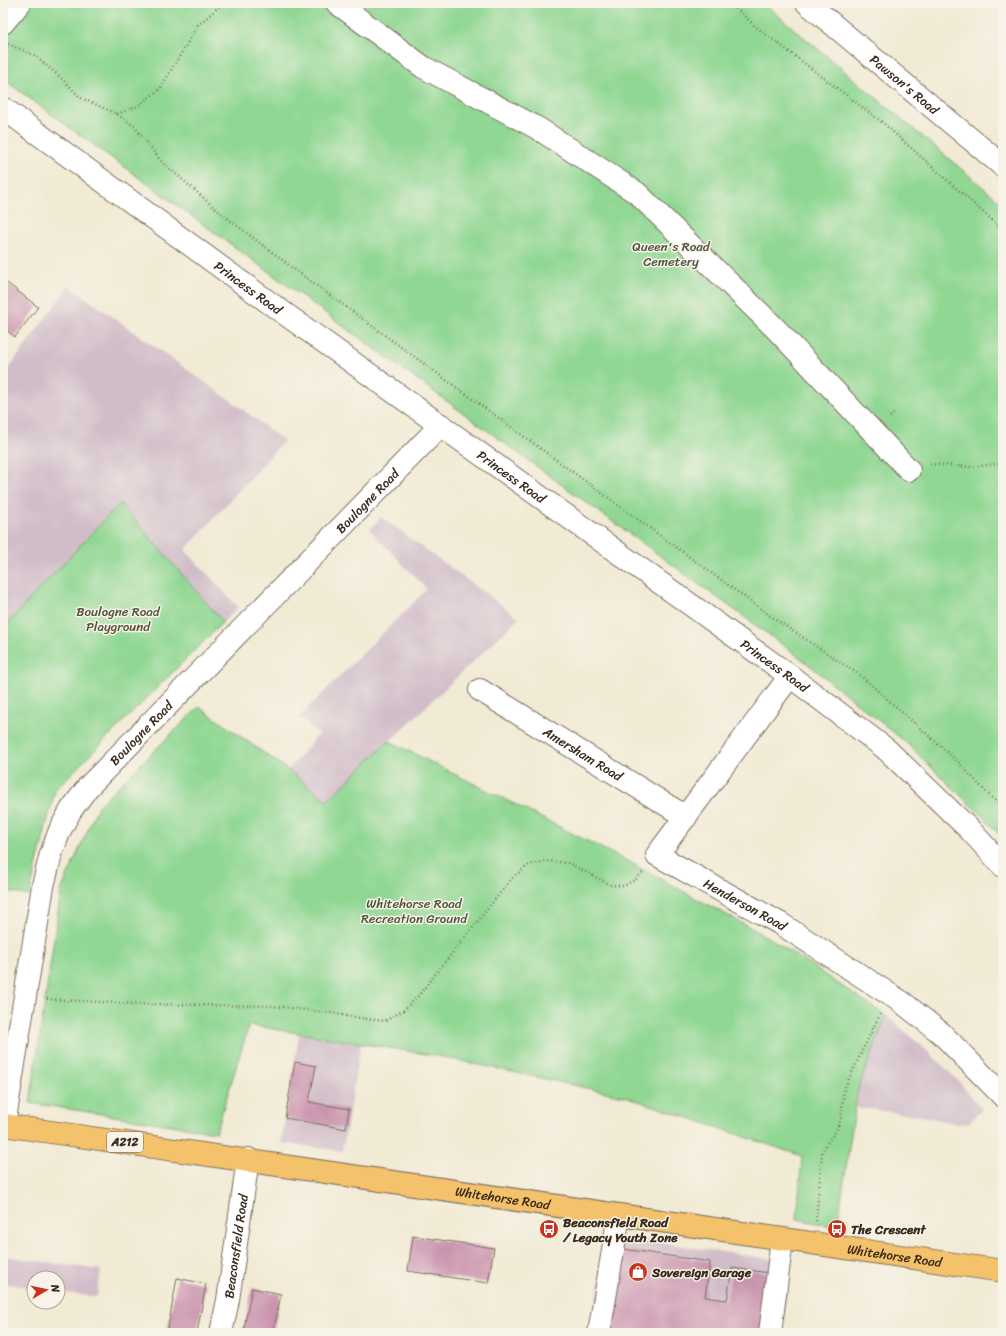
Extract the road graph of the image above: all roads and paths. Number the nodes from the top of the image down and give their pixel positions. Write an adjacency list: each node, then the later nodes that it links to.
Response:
1 (20, 3): 6 (street)
2 (226, 3): 9 (path)
3 (337, 3): 14 (street)
4 (730, 3): 11 (path)
5 (807, 3): 10 (street, Pawson's Road)
6 (3, 23)
7 (3, 41): 9 (path)
8 (3, 108): 12 (street, Princess Road)
9 (118, 114): 17 (path)
10 (1003, 166)
11 (1003, 230)
12 (440, 425): 15 (street, Princess Road); 22 (street, Boulogne Road)
13 (1003, 463): 14 (path)
14 (903, 464)
15 (790, 676): 18 (street); 20 (street, Princess Road)
16 (480, 690): 18 (street, Amersham Road)
17 (1003, 807)
18 (686, 817): 19 (street)
19 (657, 854): 21 (street, Henderson Road); 22 (path)
20 (1003, 866)
21 (891, 994): 23 (street, Henderson Road); 28 (path)
22 (24, 997): 24 (street, Boulogne Road)
23 (1003, 1096)
24 (3, 1125): 25 (main road, Whitehorse Road / A212)
25 (248, 1159): 26 (main road, Whitehorse Road / A212); 30 (street, Beaconsfield Road)
26 (619, 1215): 27 (main road, Whitehorse Road / A212); 31 (street)
27 (782, 1240): 28 (main road, Whitehorse Road / A212); 32 (street)
28 (814, 1244): 29 (main road, Whitehorse Road / A212)
29 (1003, 1271)
30 (221, 1333)
31 (599, 1333)
32 (770, 1333)

